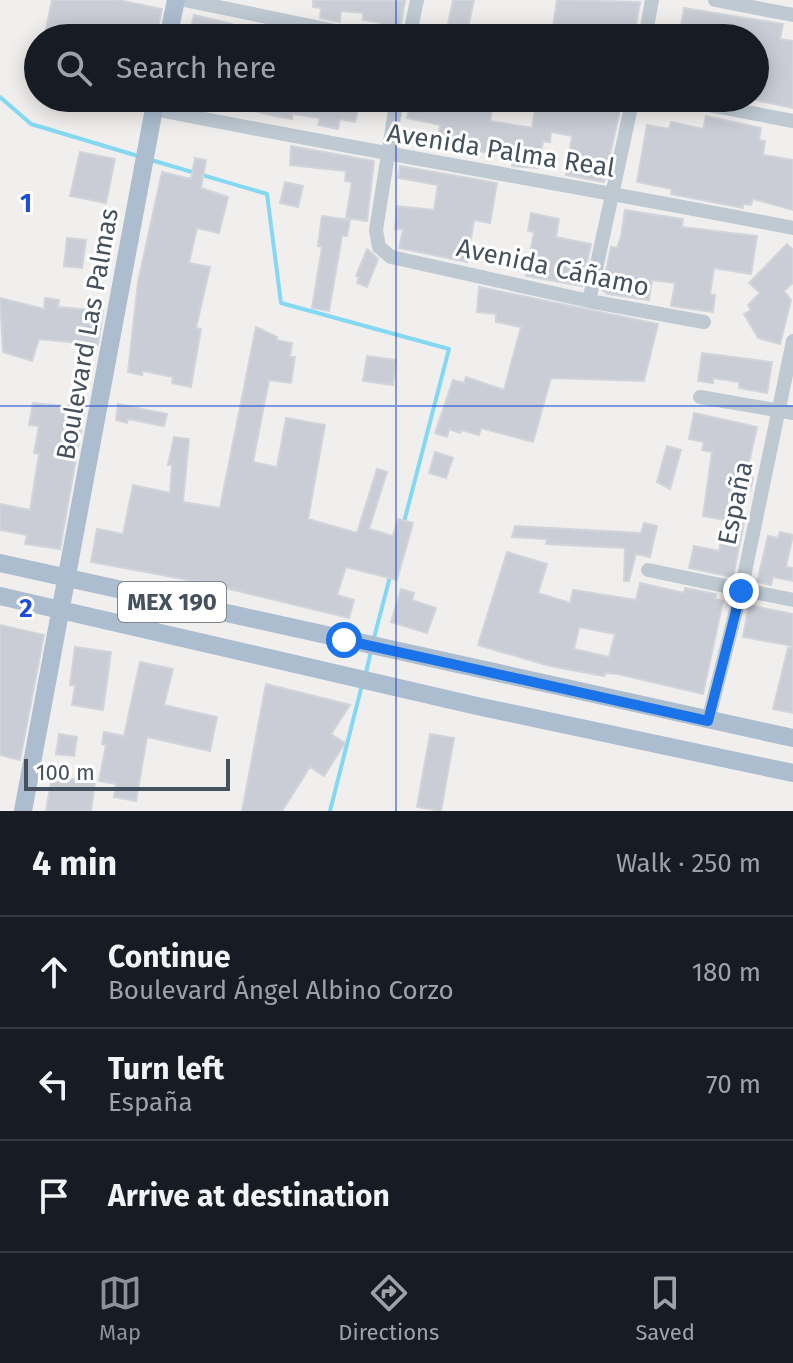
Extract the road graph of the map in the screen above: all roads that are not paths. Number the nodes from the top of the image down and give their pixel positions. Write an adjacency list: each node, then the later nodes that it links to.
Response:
1 (176, 0): 7 (main road)
2 (184, 0): 8 (street)
3 (417, 0): 9 (street)
4 (652, 0): 10 (street)
5 (715, 0): 6 (street)
6 (793, 15)
7 (171, 24)
8 (301, 24)
9 (412, 24)
10 (648, 24)
11 (153, 112): 27 (main road, Boulevard Las Palmas)
12 (194, 112): 17 (street, Avenida Palma Real)
13 (394, 112): 17 (street)
14 (630, 112): 18 (street)
15 (746, 112): 16 (street)
16 (793, 121)
17 (386, 156): 18 (street, Avenida Palma Real); 20 (street, Avenida Cáñamo)
18 (613, 193): 19 (street, Avenida Palma Real); 20 (street)
19 (793, 228)
20 (589, 301): 21 (street, Avenida Cáñamo)
21 (704, 322)
22 (793, 341): 24 (street, España)
23 (700, 397): 24 (street)
24 (786, 412): 28 (street, España)
25 (0, 563): 27 (main road, MEX 190)
26 (648, 570): 28 (street)
27 (69, 580): 31 (main road, Boulevard Las Palmas); 32 (main road, MEX 190)
28 (741, 591): 30 (street); 32 (street, España)
29 (0, 596): 31 (main road, MEX 190)
30 (793, 600)
31 (63, 610): 34 (main road, MEX 190); 35 (main road, Boulevard Las Palmas)
32 (708, 721): 33 (main road, MEX 190)
33 (793, 738)
34 (793, 773)
35 (23, 811)

